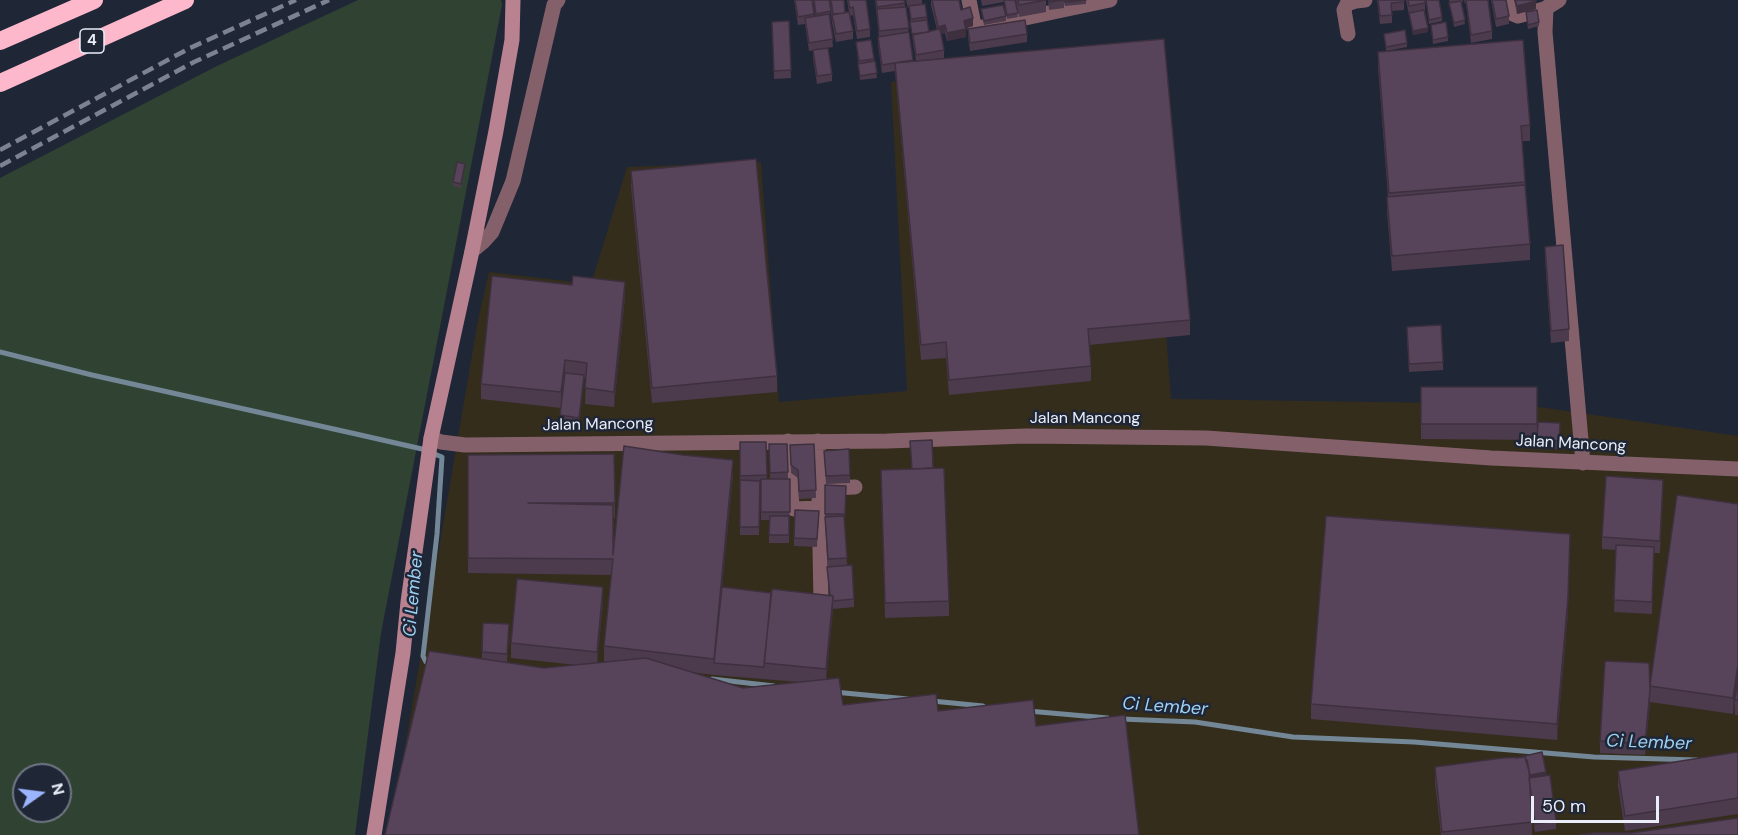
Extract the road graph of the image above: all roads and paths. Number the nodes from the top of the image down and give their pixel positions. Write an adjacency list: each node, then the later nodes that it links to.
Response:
1 (94, 0): 12 (highway, 4)
2 (185, 0): 13 (highway, 4)
3 (513, 0): 14 (street)
4 (558, 0): 14 (street)
5 (969, 0): 6 (street)
6 (1110, 0)
7 (1365, 0): 11 (street)
8 (1508, 0): 10 (street)
9 (1560, 0): 10 (street)
10 (1546, 9): 18 (street)
11 (1348, 34)
12 (0, 42)
13 (0, 83)
14 (472, 251): 15 (street)
15 (434, 441): 16 (street, Jalan Mancong); 24 (street)
16 (788, 441): 17 (street, Jalan Mancong); 22 (street)
17 (818, 441): 18 (street, Jalan Mancong); 21 (street)
18 (1583, 463): 19 (street, Jalan Mancong)
19 (1738, 470)
20 (855, 487): 21 (street)
21 (820, 488): 22 (street)
22 (820, 508): 23 (street)
23 (821, 602)
24 (374, 835)

